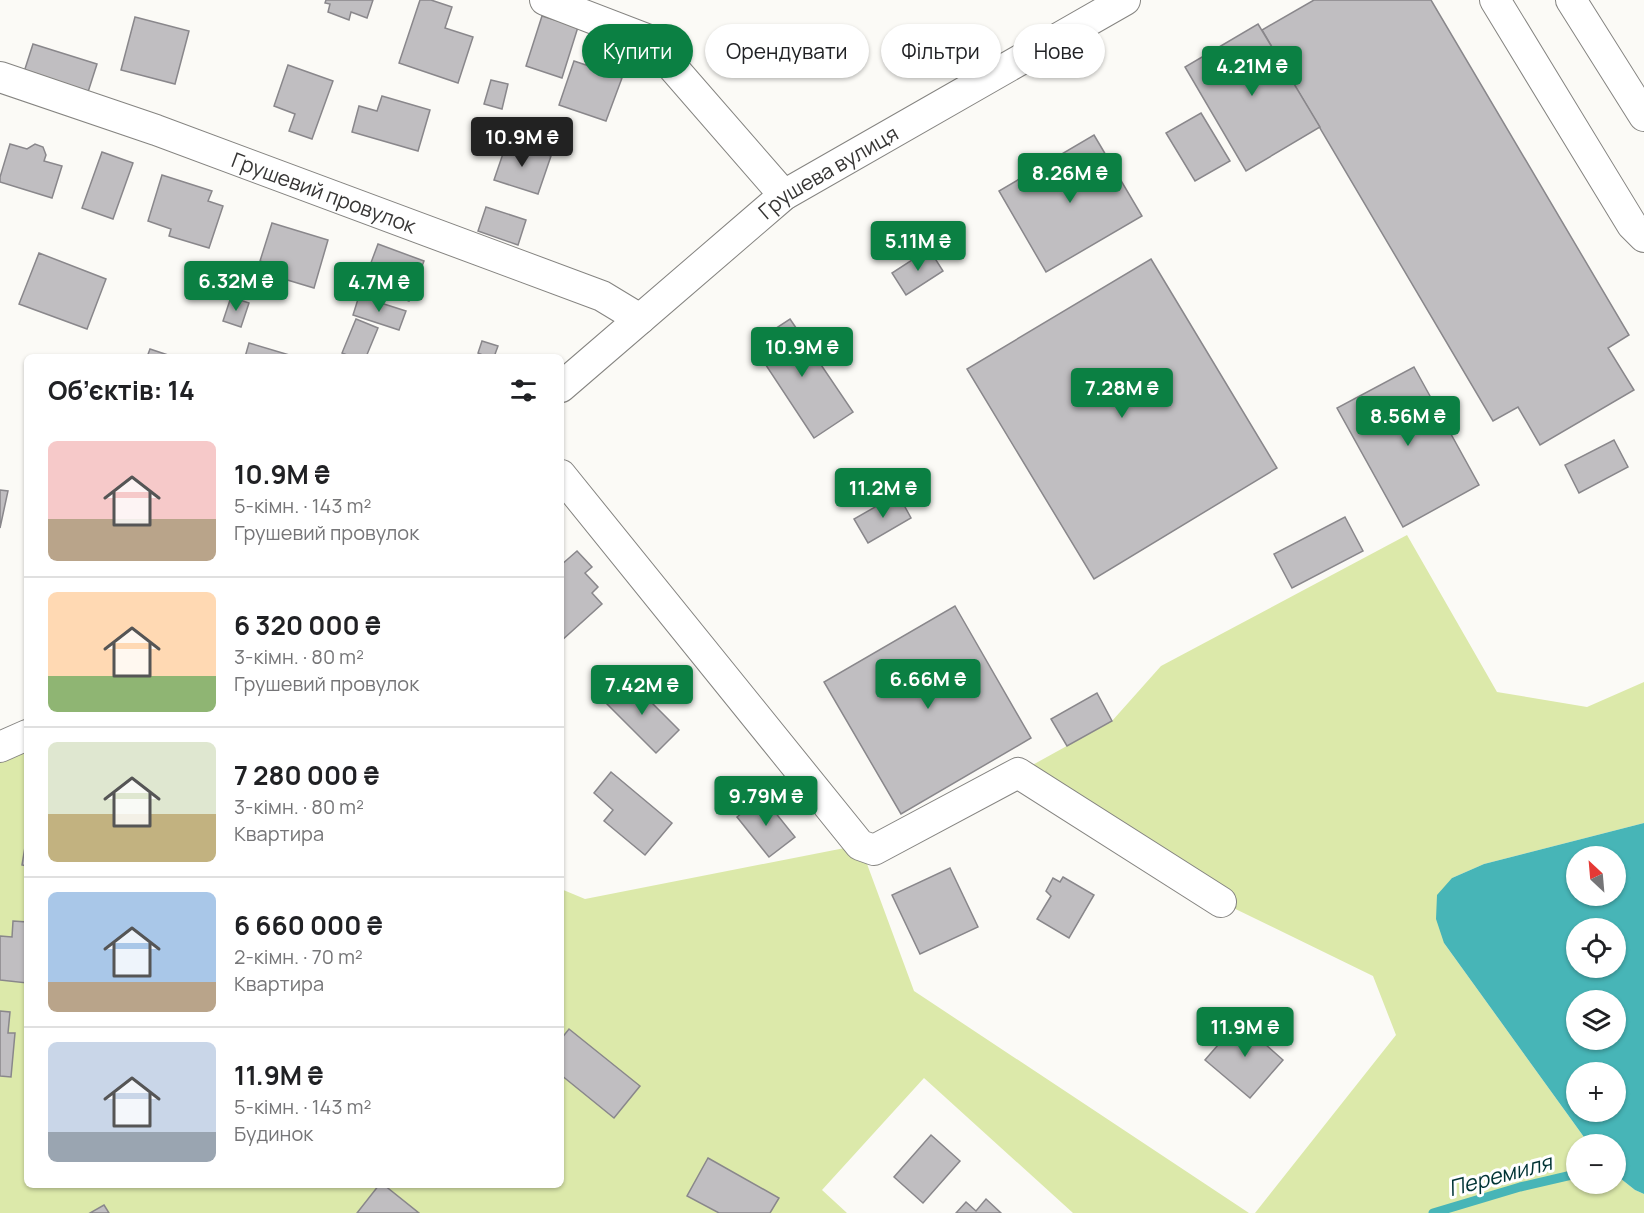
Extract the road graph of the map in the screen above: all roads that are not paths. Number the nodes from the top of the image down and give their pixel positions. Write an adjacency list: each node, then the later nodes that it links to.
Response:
1 (545, 0): 7 (street)
2 (1125, 0): 7 (street, Грушева вулиця)
3 (1495, 0): 8 (street)
4 (1570, 0): 6 (street)
5 (0, 77): 9 (street, Грушевий провулок)
6 (1644, 116)
7 (784, 195): 9 (street, Грушева вулиця)
8 (1644, 237)
9 (640, 319): 10 (street, Грушева вулиця)
10 (564, 384)
11 (564, 479): 14 (street)
12 (24, 736): 13 (street)
13 (0, 747)
14 (1221, 902)

